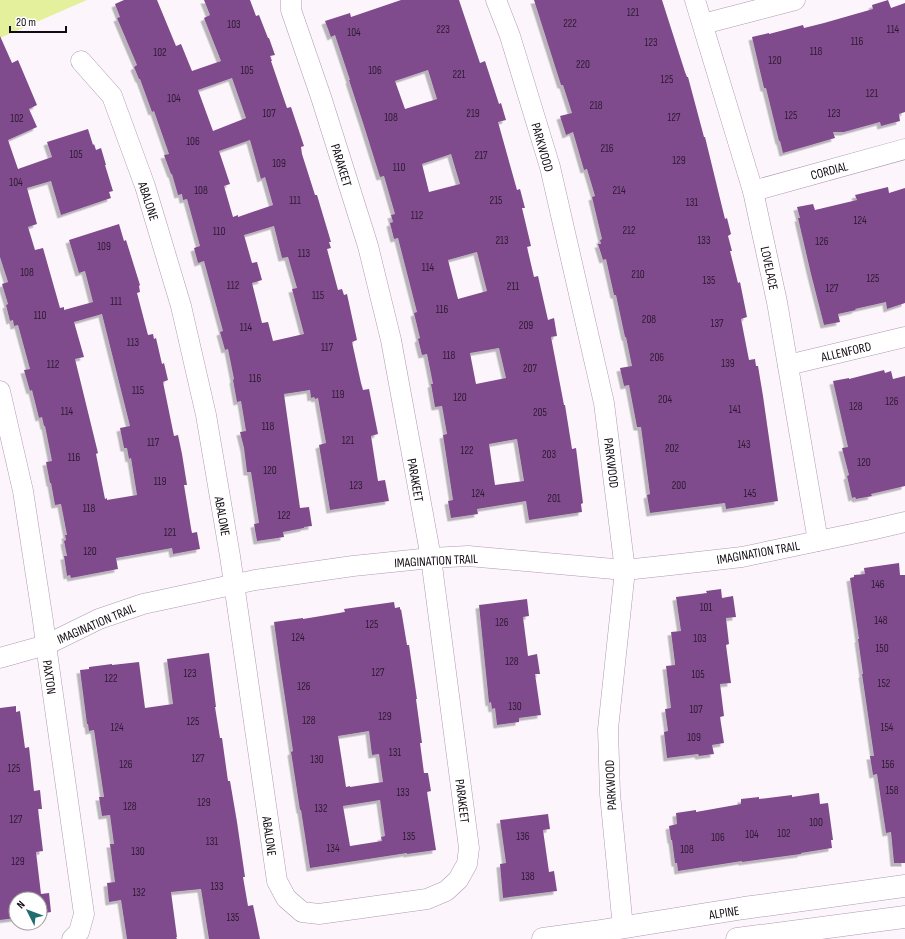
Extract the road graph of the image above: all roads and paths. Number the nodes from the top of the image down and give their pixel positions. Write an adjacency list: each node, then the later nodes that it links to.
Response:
1 (291, 0): 14 (street, PARAKEET)
2 (496, 0): 15 (street, PARKWOOD)
3 (695, 0): 5 (street, LOVELACE)
4 (795, 0): 5 (street)
5 (703, 24): 8 (street, LOVELACE)
6 (81, 61): 16 (street, ABALONE)
7 (905, 149): 8 (street, CORDIAL)
8 (754, 191): 10 (street, LOVELACE)
9 (905, 337): 10 (street, ALLENFORD)
10 (788, 365): 13 (street, LOVELACE)
11 (0, 391): 17 (street, PAXTON)
12 (905, 522): 13 (street, IMAGINATION TRAIL)
13 (818, 541): 15 (street, IMAGINATION TRAIL)
14 (431, 558): 15 (street, IMAGINATION TRAIL); 16 (street, IMAGINATION TRAIL); 20 (street, PARAKEET)
15 (625, 570): 22 (street, PARKWOOD)
16 (235, 584): 17 (street, IMAGINATION TRAIL); 20 (street, ABALONE)
17 (46, 645): 18 (street, IMAGINATION TRAIL); 23 (street, PAXTON)
18 (0, 658)
19 (905, 886): 22 (street, ALPINE)
20 (374, 907)
21 (905, 917): 25 (street)
22 (623, 933): 24 (street, ALPINE)
23 (72, 939)
24 (543, 939)
25 (737, 939)

